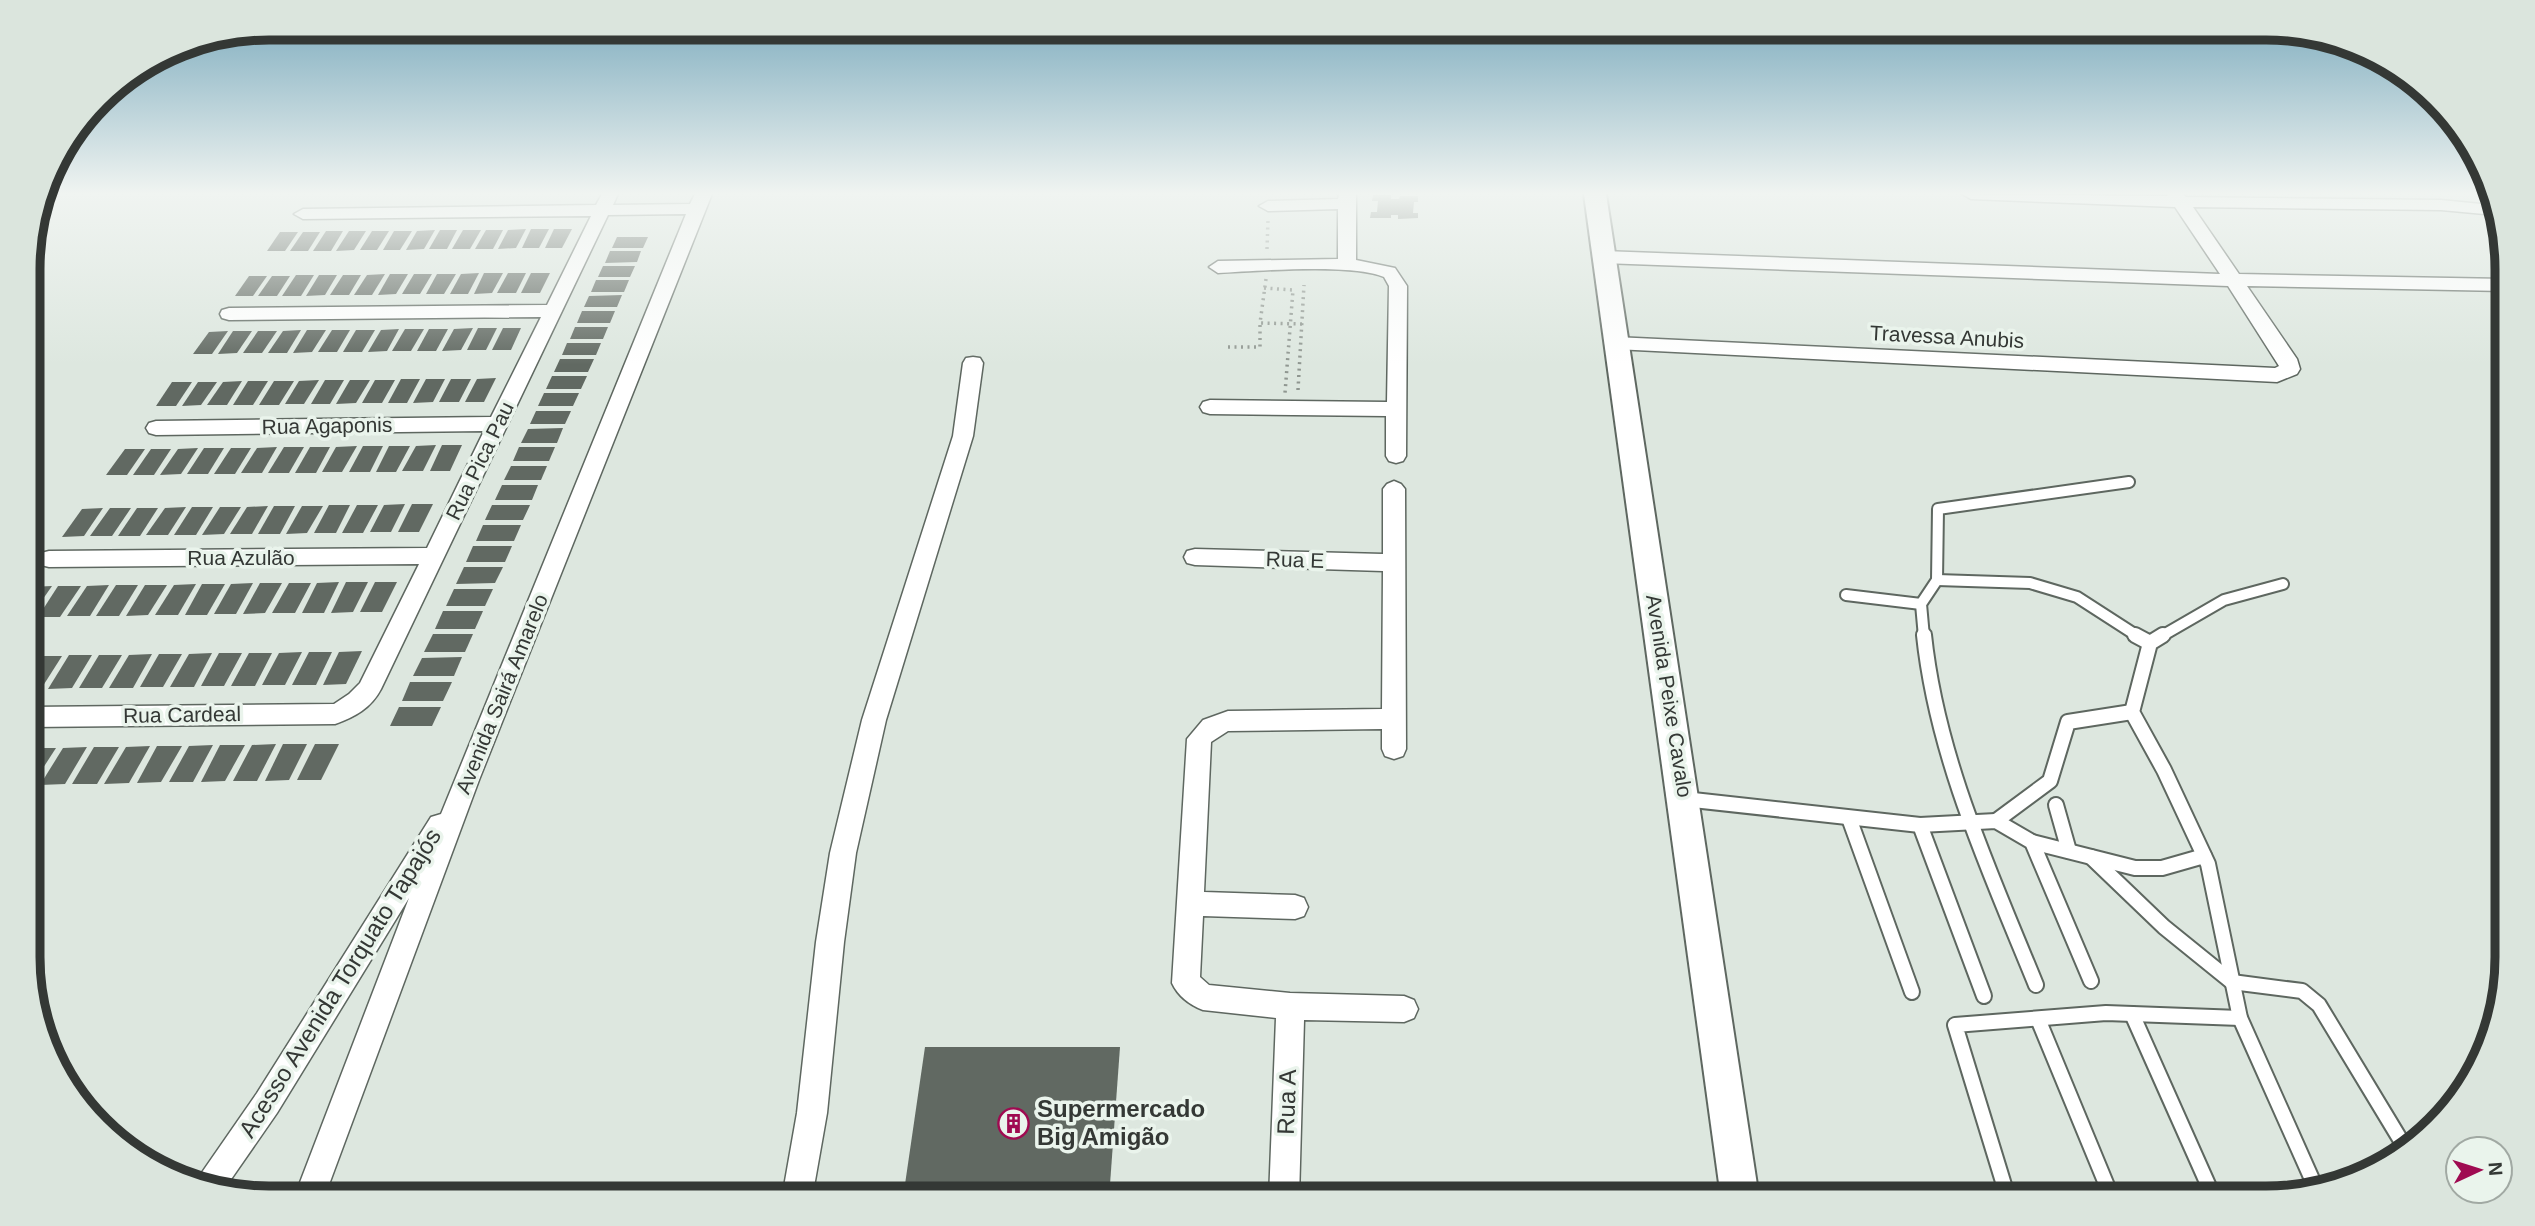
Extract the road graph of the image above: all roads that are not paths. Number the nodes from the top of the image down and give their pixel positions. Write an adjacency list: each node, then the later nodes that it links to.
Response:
1 (583, 251): 11 (street, Rua Pica Pau)
2 (680, 251): 37 (street, Avenida Sairá Amarelo)
3 (1347, 251): 7 (street)
4 (1602, 251): 6 (street, Avenida Peixe Cavalo)
5 (2213, 251): 9 (street)
6 (1603, 257): 9 (street); 13 (street, Avenida Peixe Cavalo)
7 (1347, 266): 8 (street); 17 (street)
8 (1218, 267)
9 (2232, 280): 10 (street); 15 (street)
10 (2495, 285)
11 (554, 311): 12 (street); 18 (street, Rua Pica Pau)
12 (229, 314)
13 (1615, 343): 15 (street, Travessa Anubis); 38 (street, Avenida Peixe Cavalo)
14 (974, 363): 69 (street)
15 (2277, 375)
16 (1210, 407): 17 (street)
17 (1394, 409): 20 (street)
18 (497, 425): 19 (street, Rua Agaponis); 23 (street, Rua Pica Pau)
19 (156, 428)
20 (1395, 456)
21 (2129, 482): 27 (lane)
22 (1394, 489): 26 (street)
23 (433, 556): 25 (street, Rua Azulão); 33 (street, Rua Pica Pau)
24 (1195, 557): 26 (street, Rua E)
25 (49, 559)
26 (1395, 563): 35 (street)
27 (1937, 580): 30 (lane); 31 (lane)
28 (2283, 584): 31 (lane)
29 (1846, 595): 30 (lane)
30 (1921, 604): 42 (lane)
31 (2150, 643): 32 (lane)
32 (2132, 712): 41 (lane); 46 (lane)
33 (335, 714): 34 (street, Rua Cardeal)
34 (40, 717)
35 (1393, 719): 36 (street); 48 (street)
36 (1394, 749)
37 (467, 780): 61 (street, Acesso Avenida Torquato Tapajós); 68 (street, Avenida Sairá Amarelo)
38 (1685, 799): 40 (lane); 64 (street, Avenida Peixe Cavalo)
39 (2056, 805): 45 (lane)
40 (1849, 818): 43 (lane); 53 (lane)
41 (1996, 821): 42 (lane); 44 (lane)
42 (1969, 822): 43 (lane); 52 (lane)
43 (1920, 825): 54 (lane)
44 (2032, 842): 45 (lane); 50 (lane)
45 (2069, 851): 47 (lane)
46 (2204, 856): 47 (lane); 51 (lane)
47 (2091, 858): 51 (lane)
48 (1191, 904): 49 (street); 55 (street)
49 (1295, 907)
50 (2091, 981)
51 (2232, 982): 58 (lane); 60 (lane)
52 (2036, 985)
53 (1912, 992)
54 (1984, 996)
55 (1290, 1006): 56 (street); 63 (street, Rua A)
56 (1404, 1009)
57 (2132, 1014): 58 (lane); 59 (lane); 67 (lane)
58 (2240, 1018): 62 (lane)
59 (2038, 1019): 65 (lane); 66 (lane)
60 (2400, 1139)
61 (214, 1178)
62 (2312, 1180)
63 (1284, 1185)
64 (1738, 1185)
65 (2004, 1185)
66 (2107, 1185)
67 (2208, 1185)
68 (314, 1186)
69 (799, 1186)

